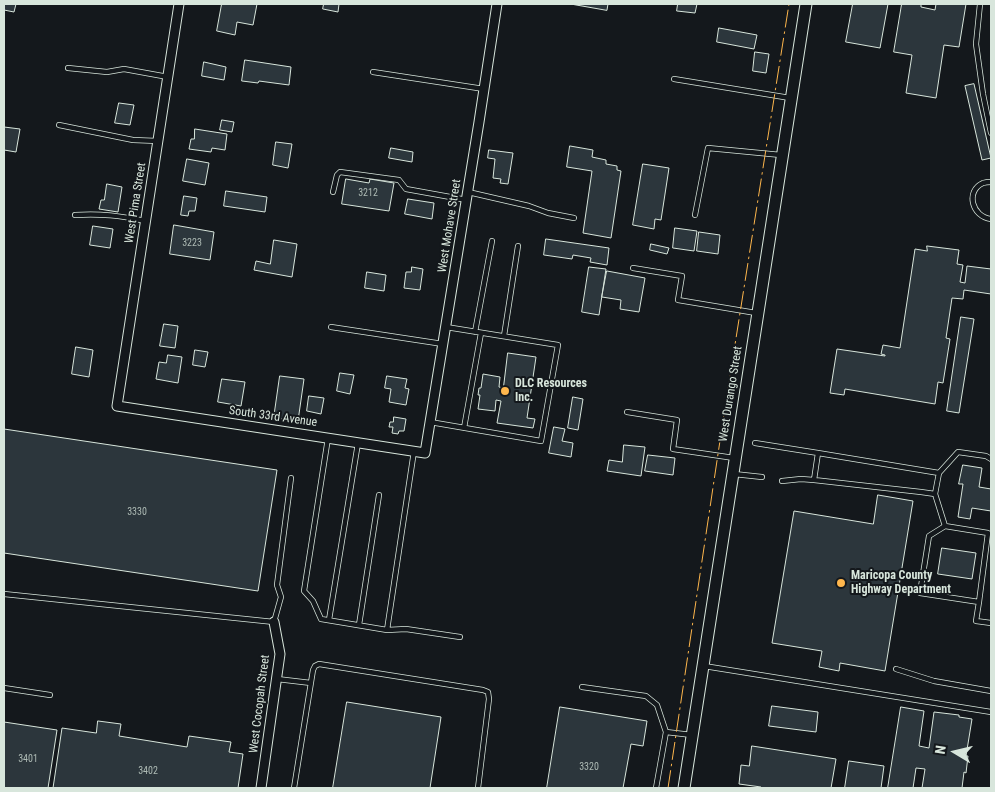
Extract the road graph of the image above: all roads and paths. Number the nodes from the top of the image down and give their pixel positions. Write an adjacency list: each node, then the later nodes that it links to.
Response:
1 (180, 4): 7 (street, West Pima Street)
2 (497, 4): 9 (street, West Mohave Street)
3 (806, 4): 10 (street, West Durango Street)
4 (980, 4): 12 (lane)
5 (68, 68): 7 (lane)
6 (373, 72): 9 (lane)
7 (168, 76): 13 (street, West Pima Street)
8 (674, 79): 10 (lane)
9 (484, 89): 17 (street, West Mohave Street)
10 (791, 98): 14 (street, West Durango Street)
11 (59, 125): 13 (lane)
12 (991, 133)
13 (158, 141): 22 (street, West Pima Street)
14 (782, 155): 18 (lane); 26 (street, West Durango Street)
15 (991, 182): 21 (lane)
16 (333, 192): 17 (lane)
17 (467, 196): 20 (lane); 28 (street, West Mohave Street)
18 (695, 215)
19 (75, 216): 22 (lane)
20 (574, 218)
21 (991, 219)
22 (146, 221): 33 (street, West Pima Street)
23 (492, 241): 29 (lane)
24 (518, 246): 31 (lane)
25 (633, 268): 26 (lane)
26 (757, 314): 43 (street, West Durango Street)
27 (331, 327): 32 (lane)
28 (446, 327): 29 (lane); 32 (street, West Mohave Street)
29 (475, 332): 30 (lane)
30 (481, 332): 31 (lane); 36 (lane)
31 (504, 336): 36 (lane)
32 (443, 344): 35 (street, West Mohave Street)
33 (117, 406): 37 (street, South 33rd Avenue)
34 (627, 412): 43 (lane)
35 (430, 422): 36 (lane); 41 (street, West Mohave Street)
36 (464, 428)
37 (328, 438): 38 (street, South 33rd Avenue); 57 (lane)
38 (358, 443): 40 (street, South 33rd Avenue); 57 (lane)
39 (755, 443): 42 (lane)
40 (414, 451): 41 (street, South 33rd Avenue); 61 (lane)
41 (425, 453)
42 (818, 453): 45 (lane); 49 (lane)
43 (735, 458): 46 (street, West Durango Street)
44 (991, 459): 45 (lane)
45 (939, 473): 51 (lane)
46 (733, 474): 47 (lane); 63 (street, West Durango Street)
47 (762, 477)
48 (291, 478): 58 (lane)
49 (814, 480): 50 (lane); 51 (lane)
50 (782, 481)
51 (935, 494): 53 (lane)
52 (379, 495): 60 (lane)
53 (946, 526): 54 (lane); 56 (lane)
54 (990, 532): 56 (lane)
55 (4, 594): 58 (lane)
56 (979, 602): 59 (lane)
57 (329, 620): 60 (lane)
58 (274, 622): 65 (street, West Cocopah Street)
59 (991, 623)
60 (359, 625): 61 (lane)
61 (387, 630): 62 (lane)
62 (460, 637)
63 (703, 666): 71 (lane); 73 (street, West Durango Street)
64 (896, 669): 69 (lane)
65 (277, 679): 66 (lane); 74 (street, West Cocopah Street)
66 (311, 683): 75 (lane); 76 (lane)
67 (582, 687): 72 (lane)
68 (4, 688): 70 (lane)
69 (991, 691)
70 (50, 695)
71 (991, 712)
72 (666, 732): 73 (lane); 77 (lane)
73 (692, 735): 78 (street, West Durango Street)
74 (261, 788)
75 (294, 788)
76 (478, 788)
77 (656, 788)
78 (684, 788)

